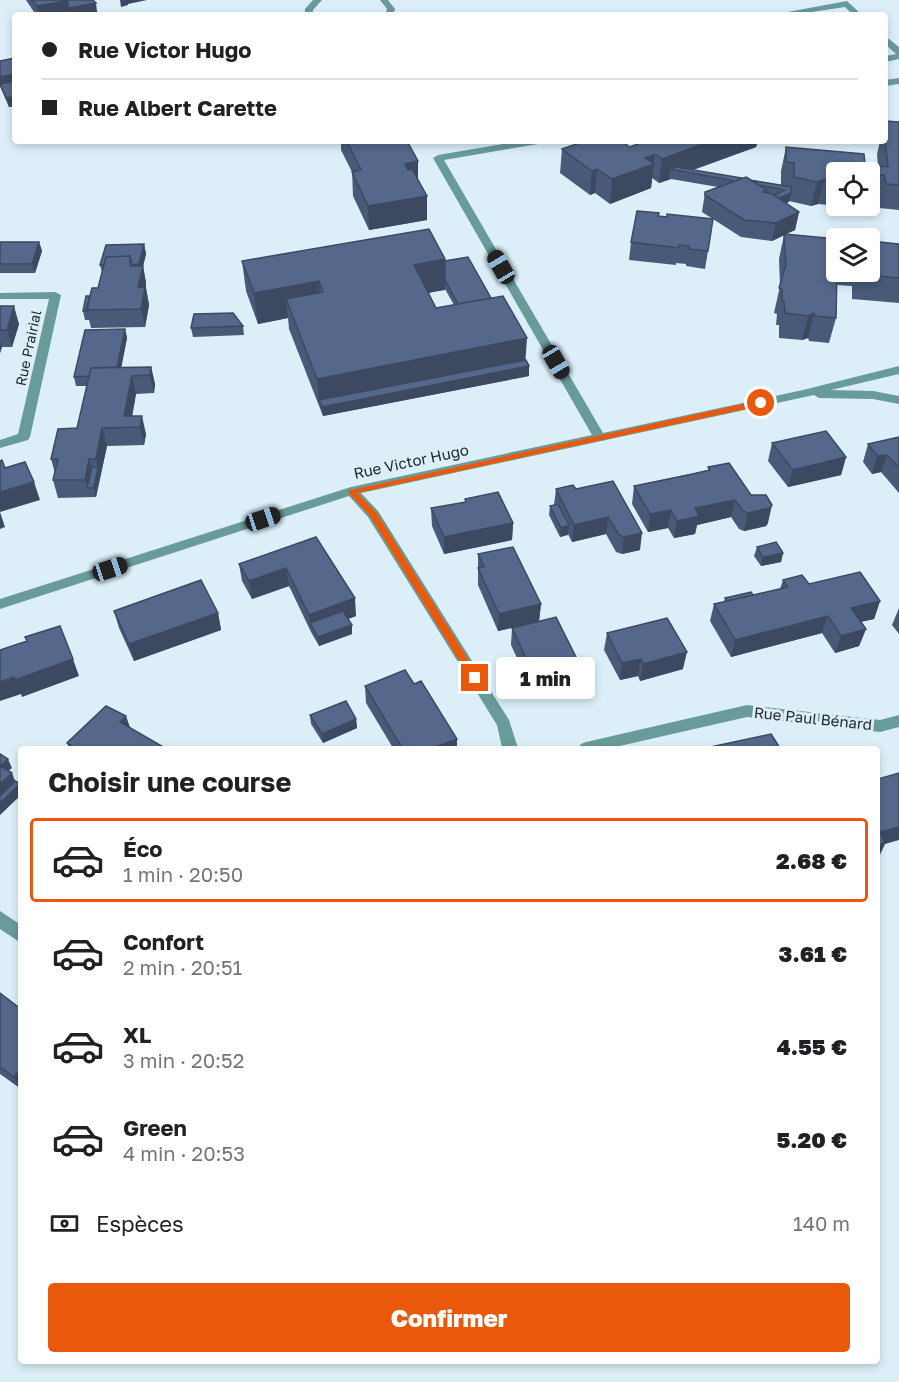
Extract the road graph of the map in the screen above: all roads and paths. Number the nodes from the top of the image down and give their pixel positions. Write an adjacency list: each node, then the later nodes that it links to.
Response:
1 (318, 0): 2 (street)
2 (308, 12)
3 (795, 12): 4 (street)
4 (855, 12)
5 (888, 42): 6 (street)
6 (899, 52)
7 (520, 144): 12 (street)
8 (0, 296): 13 (street, Rue Prairial)
9 (899, 370): 10 (street, Rue Victor Hugo)
10 (804, 394): 11 (street, Rue Victor Hugo); 12 (street, Rue Victor Hugo)
11 (899, 400)
12 (600, 438): 14 (street, Rue Victor Hugo)
13 (0, 444)
14 (351, 491): 15 (street, Rue Victor Hugo); 17 (street)
15 (0, 604)
16 (899, 721): 18 (street, Rue Paul Bénard)
17 (510, 746)
18 (595, 746)
19 (0, 920): 20 (street)
20 (18, 933)

